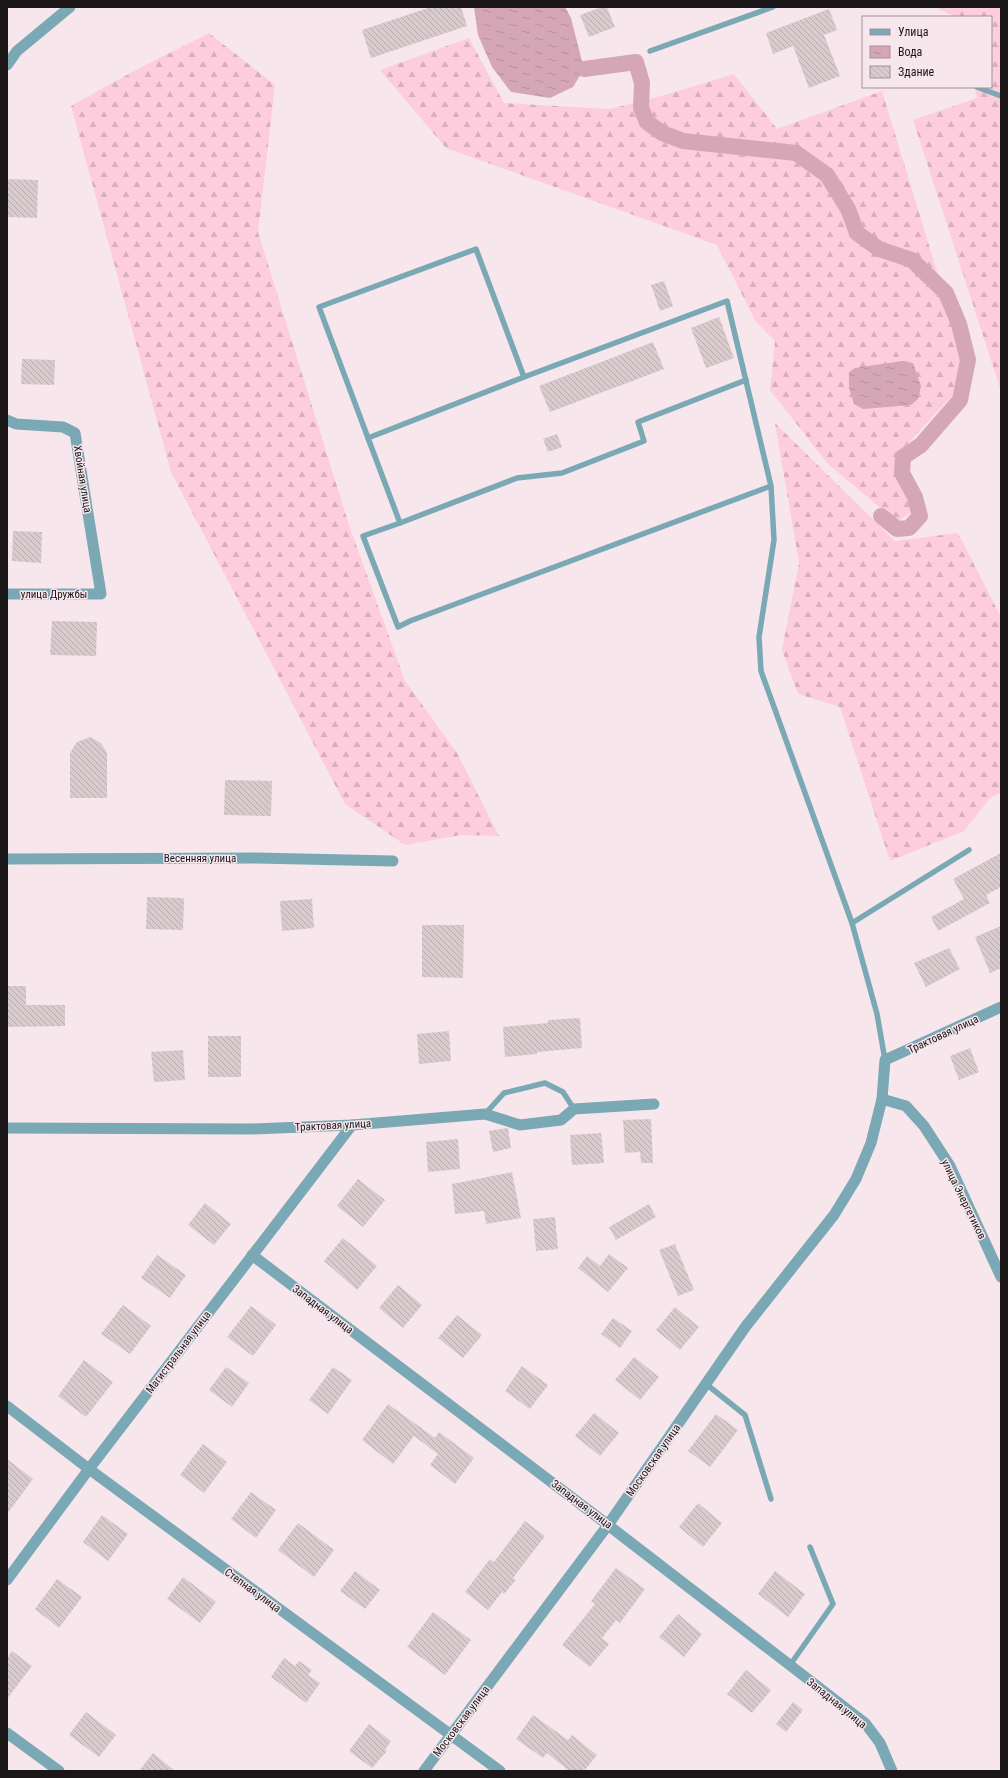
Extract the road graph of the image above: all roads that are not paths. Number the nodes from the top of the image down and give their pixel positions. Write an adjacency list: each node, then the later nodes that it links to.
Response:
1 (70, 7): 4 (street)
2 (772, 7): 3 (lane)
3 (650, 51)
4 (7, 65)
5 (979, 88): 6 (lane)
6 (1001, 96)
7 (524, 377): 8 (lane); 10 (lane); 10 (lane)
8 (746, 380): 11 (lane); 12 (lane)
9 (7, 420): 14 (street, Хвойная улица)
10 (368, 438): 12 (lane)
11 (771, 486): 12 (lane); 18 (lane)
12 (400, 522)
13 (7, 594): 14 (street, улица Дружбы)
14 (101, 594)
15 (969, 850): 18 (lane)
16 (7, 859): 17 (street, Весенняя улица)
17 (393, 861)
18 (852, 923): 20 (lane)
19 (1001, 1007): 20 (street, Трактовая улица)
20 (885, 1060): 21 (street, Московская улица)
21 (882, 1099): 28 (street, улица Энергетиков); 29 (street, Московская улица)
22 (654, 1104): 23 (street)
23 (574, 1109): 24 (street, Трактовая улица); 24 (lane)
24 (485, 1114): 25 (street, Трактовая улица)
25 (352, 1125): 26 (street, Трактовая улица); 27 (street, Магистральная улица)
26 (7, 1128)
27 (252, 1255): 31 (street, Магистральная улица); 33 (street, Западная улица)
28 (1000, 1270)
29 (706, 1384): 32 (lane); 33 (street, Московская улица)
30 (7, 1406): 31 (street, Степная улица)
31 (89, 1469): 35 (street, Магистральная улица); 38 (street, Степная улица)
32 (771, 1499)
33 (608, 1525): 36 (street, Западная улица); 38 (street, Московская улица)
34 (810, 1547): 36 (lane)
35 (7, 1580)
36 (790, 1665): 42 (street, Западная улица)
37 (7, 1733): 39 (street)
38 (450, 1735): 40 (street, Московская улица); 41 (street, Степная улица)
39 (59, 1771)
40 (424, 1771)
41 (500, 1771)
42 (892, 1771)

